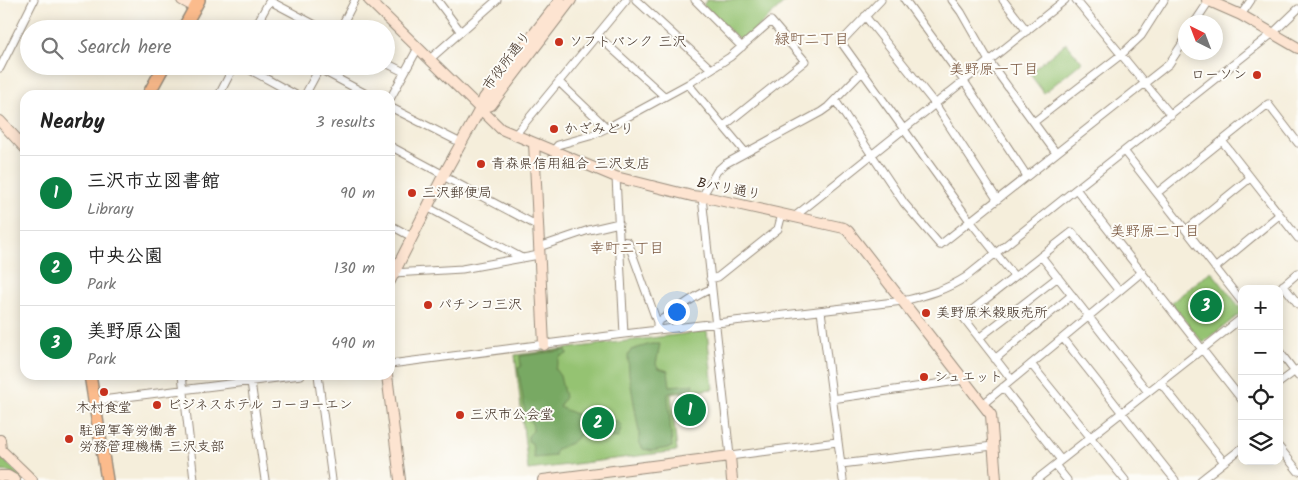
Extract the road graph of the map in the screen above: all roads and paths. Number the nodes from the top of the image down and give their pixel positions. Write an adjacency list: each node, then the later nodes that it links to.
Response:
1 (34, 0): 28 (street)
2 (182, 0): 22 (street)
3 (270, 0): 30 (street); 31 (street)
4 (355, 0): 32 (street)
5 (369, 0): 33 (street, Bバリ通り)
6 (437, 0): 37 (street)
7 (497, 0): 23 (street)
8 (560, 0): 71 (street, 市役所通り)
9 (570, 0): 71 (street, 市役所通り)
10 (626, 0): 39 (street)
11 (636, 0): 49 (street)
12 (880, 0): 27 (street)
13 (905, 0): 57 (street)
14 (952, 0): 46 (street)
15 (1003, 0): 36 (street)
16 (1064, 0): 36 (street)
17 (1076, 0): 44 (street)
18 (1164, 0): 44 (street)
19 (1208, 0): 25 (street); 26 (street)
20 (1251, 0): 26 (street)
21 (698, 1): 40 (street)
22 (197, 3): 29 (main road)
23 (489, 3): 37 (street)
24 (1298, 9): 38 (street)
25 (1199, 15)
26 (1241, 15): 38 (street)
27 (865, 16): 51 (street); 69 (street)
28 (24, 20)
29 (188, 20)
30 (259, 20)
31 (307, 20)
32 (345, 20)
33 (389, 20)
34 (395, 25): 41 (street, Bバリ通り)
35 (20, 28): 47 (street)
36 (1027, 31): 46 (street)
37 (461, 32): 45 (street)
38 (1273, 33): 42 (street); 72 (street)
39 (597, 34): 58 (street); 67 (street)
40 (742, 47): 49 (street); 75 (street)
41 (418, 48): 45 (street, Bバリ通り); 50 (street)
42 (1298, 48)
43 (1178, 50): 59 (street)
44 (1122, 54): 59 (street); 74 (street)
45 (430, 59): 71 (street, Bバリ通り)
46 (989, 61): 57 (street); 74 (street)
47 (0, 68)
48 (395, 68): 50 (street)
49 (711, 69): 60 (street)
50 (404, 72): 66 (street)
51 (862, 72): 68 (street); 77 (street)
52 (159, 75): 61 (main road)
53 (229, 75): 62 (street)
54 (259, 75): 63 (street)
55 (315, 75): 64 (street)
56 (332, 75): 65 (street)
57 (964, 81): 69 (street); 91 (street)
58 (559, 82): 76 (street); 78 (street)
59 (1145, 83): 72 (street); 88 (street)
60 (688, 84): 67 (street); 75 (street)
61 (151, 90)
62 (222, 90)
63 (287, 90)
64 (308, 90)
65 (359, 90)
66 (395, 90)
67 (664, 96): 76 (street)
68 (835, 100): 86 (street); 89 (street)
69 (935, 104): 77 (street); 97 (street)
70 (395, 109): 83 (street)
71 (480, 109): 78 (street, Bバリ通り); 83 (street, 市役所通り)
72 (1171, 115): 87 (street)
73 (0, 121): 80 (street)
74 (1034, 122): 88 (street)
75 (724, 126): 86 (street)
76 (607, 128): 85 (street)
77 (903, 129): 89 (street); 102 (street)
78 (515, 135): 81 (street, Bバリ通り)
79 (1222, 141): 82 (street); 93 (street); 95 (street)
80 (20, 143)
81 (534, 143): 85 (street, Bバリ通り); 104 (street)
82 (1298, 143)
83 (461, 144): 90 (street, 市役所通り)
84 (395, 149): 90 (street)
85 (553, 151): 92 (street, Bバリ通り)
86 (745, 152): 96 (street)
87 (1124, 152): 94 (street); 95 (street)
88 (1056, 153): 91 (street)
89 (872, 154): 101 (street); 102 (street)
90 (444, 176): 98 (street, 市役所通り); 104 (street)
91 (1027, 176): 97 (street)
92 (616, 177): 96 (street, Bバリ通り); 103 (street)
93 (1250, 178): 100 (street); 106 (street)
94 (1076, 189): 111 (street); 116 (street)
95 (1157, 193): 106 (street)
96 (702, 197): 99 (street, Bバリ通り); 121 (street)
97 (998, 199): 102 (street)
98 (427, 207): 107 (street, 市役所通り); 113 (street)
99 (782, 214): 101 (street, Bバリ通り); 121 (street)
100 (1279, 215): 108 (street); 114 (street)
101 (794, 217): 128 (street, Bバリ通り)
102 (970, 221): 111 (street)
103 (619, 223): 109 (street); 110 (street)
104 (538, 226): 110 (street)
105 (395, 228): 107 (street)
106 (1186, 230): 114 (street)
107 (412, 237): 115 (street, 市役所通り)
108 (1298, 238)
109 (619, 241): 133 (street); 136 (street)
110 (539, 251): 113 (street); 139 (street)
111 (995, 254): 119 (street); 128 (street)
112 (1041, 256): 119 (street); 120 (street); 125 (street)
113 (522, 258): 118 (street)
114 (1215, 268): 127 (street)
115 (395, 269)
116 (1142, 272): 125 (street); 140 (street)
117 (1298, 273): 122 (street)
118 (395, 276)
119 (1014, 276): 137 (street)
120 (1058, 277): 126 (street); 137 (street)
121 (710, 279): 123 (street)
122 (1283, 285)
123 (711, 288): 133 (street); 134 (street)
124 (1283, 289): 129 (street)
125 (1119, 292): 131 (street)
126 (1072, 295): 131 (street); 142 (street)
127 (1238, 297)
128 (902, 301): 130 (street); 152 (street, Bバリ通り)
129 (1298, 304)
130 (821, 311): 134 (street); 160 (street)
131 (1090, 317): 138 (street); 158 (street)
132 (1238, 321): 140 (street)
133 (657, 322): 135 (street)
134 (715, 324): 135 (street); 170 (street)
135 (657, 330): 136 (street)
136 (624, 334): 139 (street)
137 (979, 338): 142 (street)
138 (1063, 338): 144 (street); 163 (street)
139 (544, 345): 143 (street)
140 (1202, 349): 155 (street); 159 (street)
141 (1283, 356): 145 (street)
142 (995, 359): 153 (street)
143 (395, 363)
144 (1031, 364): 153 (street); 164 (street)
145 (1297, 372): 154 (street)
146 (91, 380): 161 (main road)
147 (182, 380): 157 (street)
148 (239, 380): 157 (street)
149 (250, 380): 181 (street)
150 (319, 380): 182 (street)
151 (388, 380): 183 (street)
152 (964, 380): 160 (street); 162 (street, Bバリ通り)
153 (1012, 380): 156 (street)
154 (1283, 381)
155 (1160, 382): 158 (street); 171 (street)
156 (1003, 388): 162 (street); 172 (street)
157 (183, 390): 161 (street); 180 (street)
158 (1148, 392): 163 (street)
159 (1238, 395)
160 (832, 399): 165 (street)
161 (94, 401): 179 (main road)
162 (983, 404): 166 (street, Bバリ通り)
163 (1122, 412): 164 (street); 191 (street)
164 (1091, 437): 172 (street); 190 (street)
165 (837, 442): 170 (street); 173 (street)
166 (993, 446): 173 (street); 187 (street, Bバリ通り)
167 (0, 447): 178 (street)
168 (1238, 451): 171 (street)
169 (1283, 452): 174 (street)
170 (730, 456): 176 (street); 185 (street)
171 (1224, 462): 192 (street)
172 (1058, 463): 188 (street); 189 (street)
173 (841, 464): 186 (street)
174 (1298, 471)
175 (0, 476): 177 (street)
176 (561, 479): 184 (street)
177 (15, 480)
178 (32, 480)
179 (107, 480)
180 (194, 480)
181 (264, 480)
182 (332, 480)
183 (400, 480)
184 (544, 480)
185 (732, 480)
186 (843, 480)
187 (996, 480)
188 (1036, 480)
189 (1067, 480)
190 (1126, 480)
191 (1175, 480)
192 (1201, 480)

